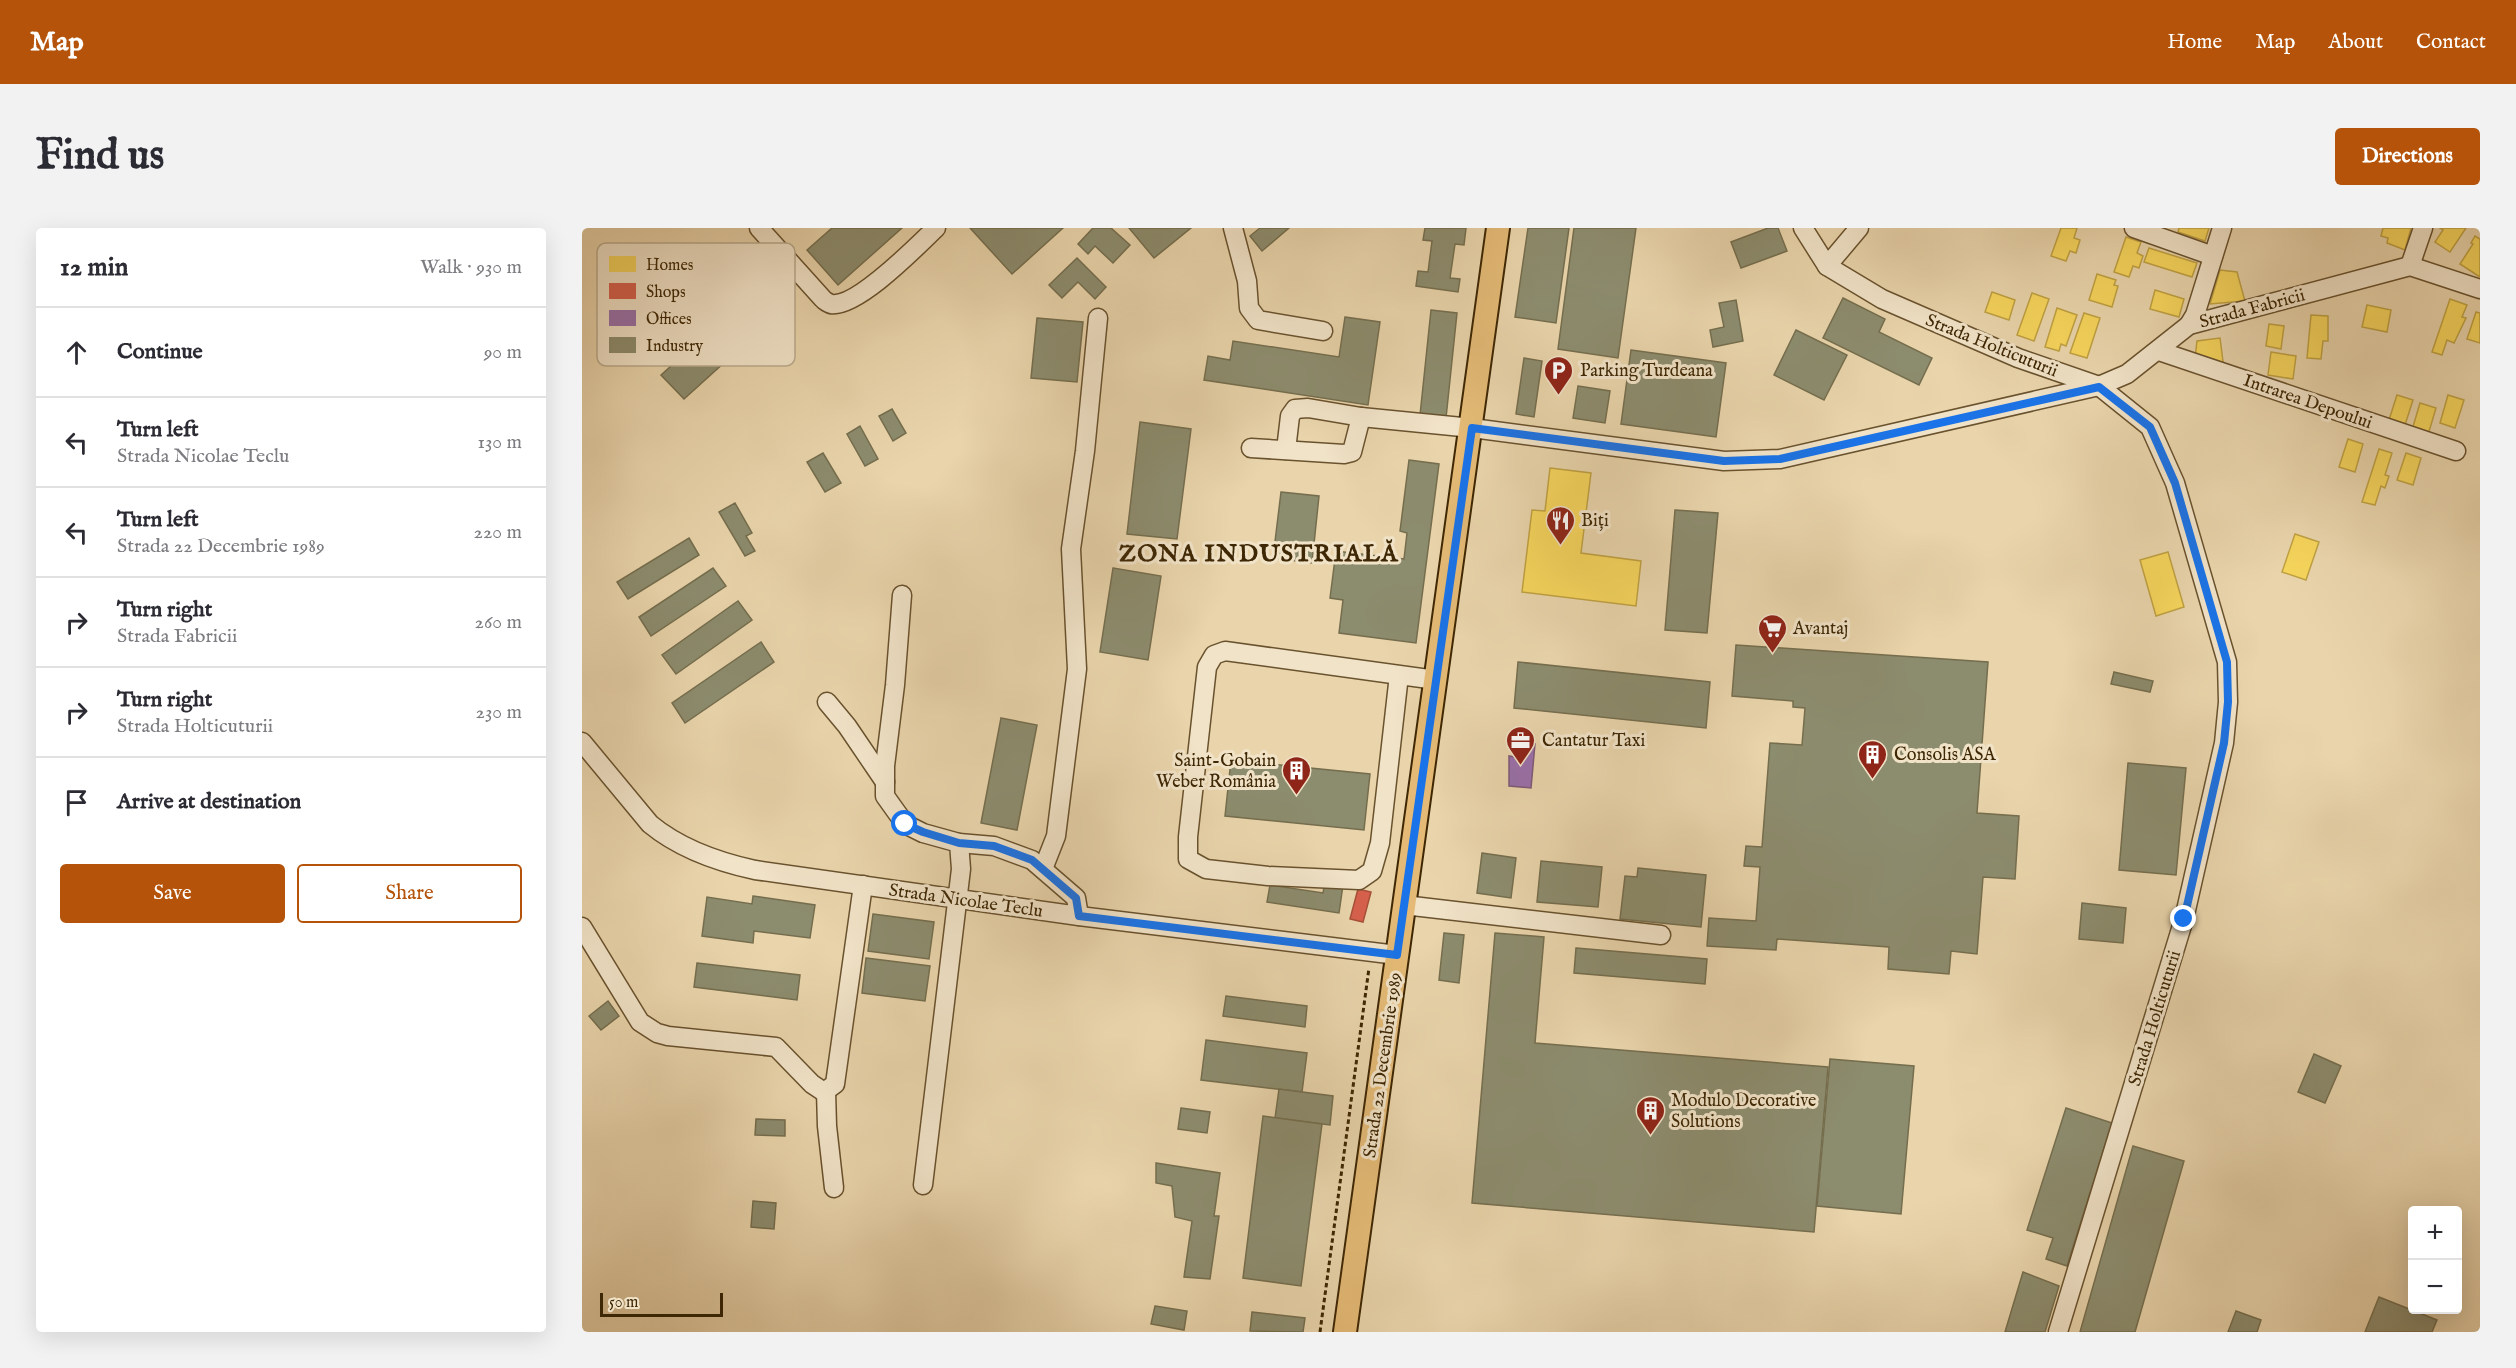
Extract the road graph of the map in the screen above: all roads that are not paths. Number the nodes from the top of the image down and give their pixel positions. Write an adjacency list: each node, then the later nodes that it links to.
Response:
1 (759, 228): 10 (street)
2 (936, 228): 14 (street)
3 (1233, 228): 18 (street)
4 (1498, 228): 22 (main road, Strada 22 Decembrie 1989)
5 (1803, 228): 12 (street)
6 (1859, 228): 12 (street)
7 (2134, 228): 11 (street)
8 (2222, 228): 11 (street)
9 (2423, 228): 13 (street)
10 (773, 243)
11 (2213, 256): 17 (street)
12 (1827, 266): 20 (street, Strada Holticuturii)
13 (2410, 266): 15 (street); 17 (street, Strada Fabricii)
14 (795, 268)
15 (2480, 289)
16 (1098, 318): 33 (street)
17 (2189, 325): 19 (street, Strada Fabricii)
18 (1323, 331)
19 (2159, 351): 20 (street, Strada Fabricii); 25 (street, Intrarea Depoului)
20 (2099, 387): 22 (street, Strada Fabricii); 45 (street, Strada Holticuturii)
21 (1361, 417): 22 (street, Strada Fabricii); 24 (street); 24 (street, Strada Fabricii)
22 (1472, 428): 28 (main road, Strada 22 Decembrie 1989)
23 (1251, 448): 24 (street)
24 (1286, 450)
25 (2456, 451)
26 (902, 595): 31 (street)
27 (1399, 675): 27 (street); 28 (street)
28 (1436, 680): 36 (main road, Strada 22 Decembrie 1989)
29 (827, 702): 31 (street)
30 (582, 742): 34 (street, Strada Nicolae Teclu)
31 (885, 782): 32 (street)
32 (959, 843): 33 (street); 35 (street)
33 (1043, 869): 37 (street)
34 (863, 885): 35 (street, Strada Nicolae Teclu); 41 (street)
35 (958, 898): 37 (street, Strada Nicolae Teclu); 42 (street)
36 (1404, 905): 39 (street); 40 (main road, Strada 22 Decembrie 1989)
37 (1079, 916): 40 (street, Strada Nicolae Teclu)
38 (582, 927): 41 (street)
39 (1660, 935)
40 (1397, 955): 44 (main road, Strada 22 Decembrie 1989)
41 (826, 1091): 43 (street)
42 (923, 1185)
43 (834, 1188)
44 (1345, 1332)
45 (2058, 1332)

